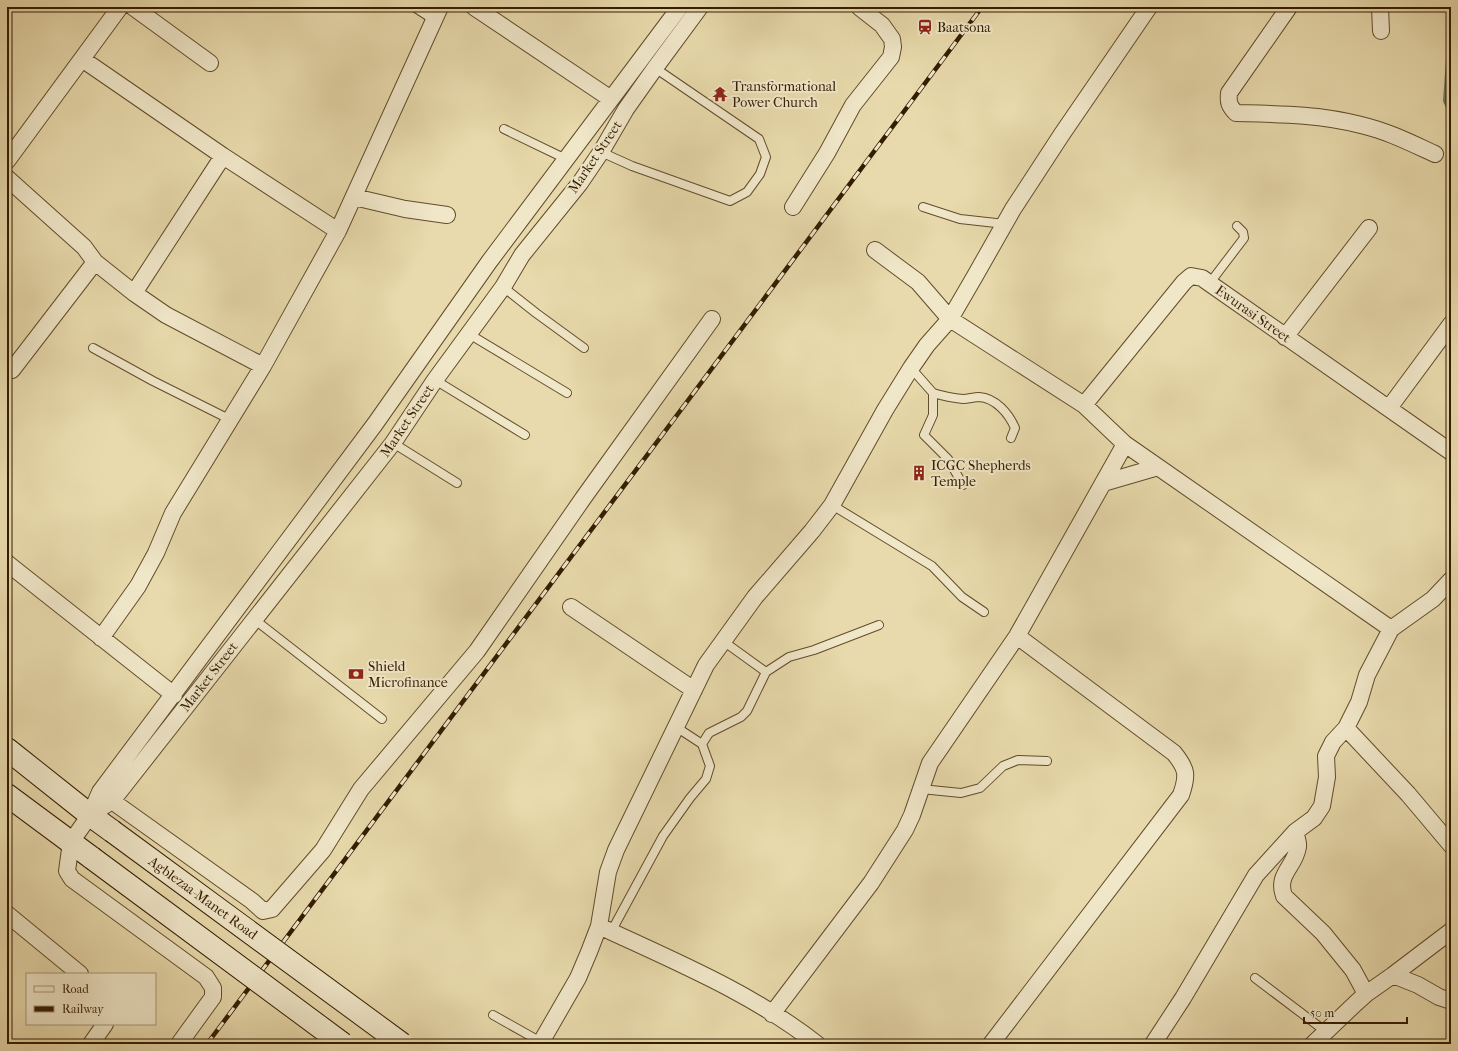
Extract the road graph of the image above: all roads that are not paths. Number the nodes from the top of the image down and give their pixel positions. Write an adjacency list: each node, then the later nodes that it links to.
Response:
1 (120, 7): 13 (street)
2 (133, 7): 14 (street)
3 (414, 7): 11 (lane)
4 (474, 7): 16 (street)
5 (680, 7): 16 (street, Market Street)
6 (700, 7): 15 (street, Market Street)
7 (859, 7): 25 (street)
8 (1149, 7): 28 (street)
9 (1289, 7): 19 (street)
10 (1380, 7): 12 (street)
11 (437, 14): 24 (street)
12 (1381, 30)
13 (82, 59): 20 (street); 22 (street)
14 (210, 63)
15 (655, 68): 18 (street, Market Street); 18 (lane)
16 (611, 99): 21 (street, Market Street)
17 (504, 129): 21 (lane)
18 (601, 152): 35 (street, Market Street)
19 (1435, 154)
20 (223, 156): 31 (street); 36 (street)
21 (566, 159): 75 (street, Market Street)
22 (7, 160)
23 (7, 178): 33 (street)
24 (354, 197): 27 (street); 31 (street)
25 (793, 207)
26 (923, 207): 28 (lane)
27 (447, 215)
28 (1005, 224): 38 (street)
29 (1237, 226): 34 (lane)
30 (1369, 228): 41 (street)
31 (338, 231): 44 (street)
32 (875, 250): 38 (street)
33 (95, 262): 36 (street); 46 (street)
34 (1209, 284): 41 (street, Ewurasi Street); 50 (street, Ewurasi Street)
35 (503, 287): 40 (street, Market Street); 43 (lane)
36 (134, 293): 44 (street)
37 (712, 319): 84 (street)
38 (950, 319): 45 (street); 50 (street)
39 (1451, 324): 51 (street)
40 (469, 334): 47 (street, Market Street); 48 (lane)
41 (1285, 337): 51 (street, Ewurasi Street)
42 (93, 348): 52 (lane)
43 (584, 348)
44 (263, 366): 52 (street)
45 (911, 368): 49 (lane); 62 (street)
46 (12, 370)
47 (435, 380): 53 (lane); 55 (street, Market Street)
48 (567, 393)
49 (933, 393): 54 (lane); 61 (lane)
50 (1084, 405): 56 (street)
51 (1389, 408): 57 (street, Ewurasi Street)
52 (230, 420): 71 (street)
53 (525, 435)
54 (1011, 438)
55 (393, 443): 59 (lane); 67 (street, Market Street)
56 (1125, 444): 58 (street); 60 (street)
57 (1451, 452)
58 (1158, 467): 60 (street); 69 (street)
59 (457, 483)
60 (1103, 483): 70 (street)
61 (963, 485)
62 (832, 505): 66 (lane); 72 (street)
63 (7, 563): 71 (street)
64 (1451, 580): 69 (street)
65 (571, 607): 74 (street)
66 (984, 612)
67 (255, 620): 76 (lane); 84 (street, Market Street)
68 (879, 625): 73 (lane)
69 (1391, 629): 78 (street)
70 (1017, 636): 82 (street); 107 (street)
71 (101, 638): 75 (street)
72 (723, 641): 73 (lane); 74 (street)
73 (766, 672): 79 (lane)
74 (694, 690): 77 (street)
75 (174, 695): 85 (street, Market Street)
76 (382, 719)
77 (676, 727): 79 (lane); 90 (street)
78 (1346, 728): 86 (street); 88 (street)
79 (702, 744): 90 (lane)
80 (7, 749): 85 (main road, Agblezaa-Manet Road)
81 (1047, 761): 82 (lane)
82 (921, 789): 97 (street)
83 (7, 795): 87 (main road)
84 (112, 802): 85 (street, Market Street)
85 (90, 815): 87 (street, Market Street); 105 (main road, Agblezaa-Manet Road, bridge)
86 (1295, 832): 95 (street); 108 (street)
87 (70, 842): 103 (street); 104 (main road, bridge)
88 (1451, 845)
89 (7, 914): 92 (street)
90 (605, 929): 97 (street); 101 (street)
91 (1451, 931): 93 (street)
92 (79, 973)
93 (1393, 975): 95 (street); 96 (street)
94 (1255, 978): 100 (lane)
95 (1366, 994): 100 (street)
96 (1451, 1001)
97 (772, 1014): 106 (street)
98 (494, 1016): 101 (lane)
99 (104, 1025): 102 (street)
100 (1325, 1031): 109 (street)
101 (540, 1043)
102 (91, 1044)
103 (178, 1044)
104 (343, 1044)
105 (402, 1044)
106 (817, 1044)
107 (991, 1044)
108 (1153, 1044)
109 (1313, 1044)

